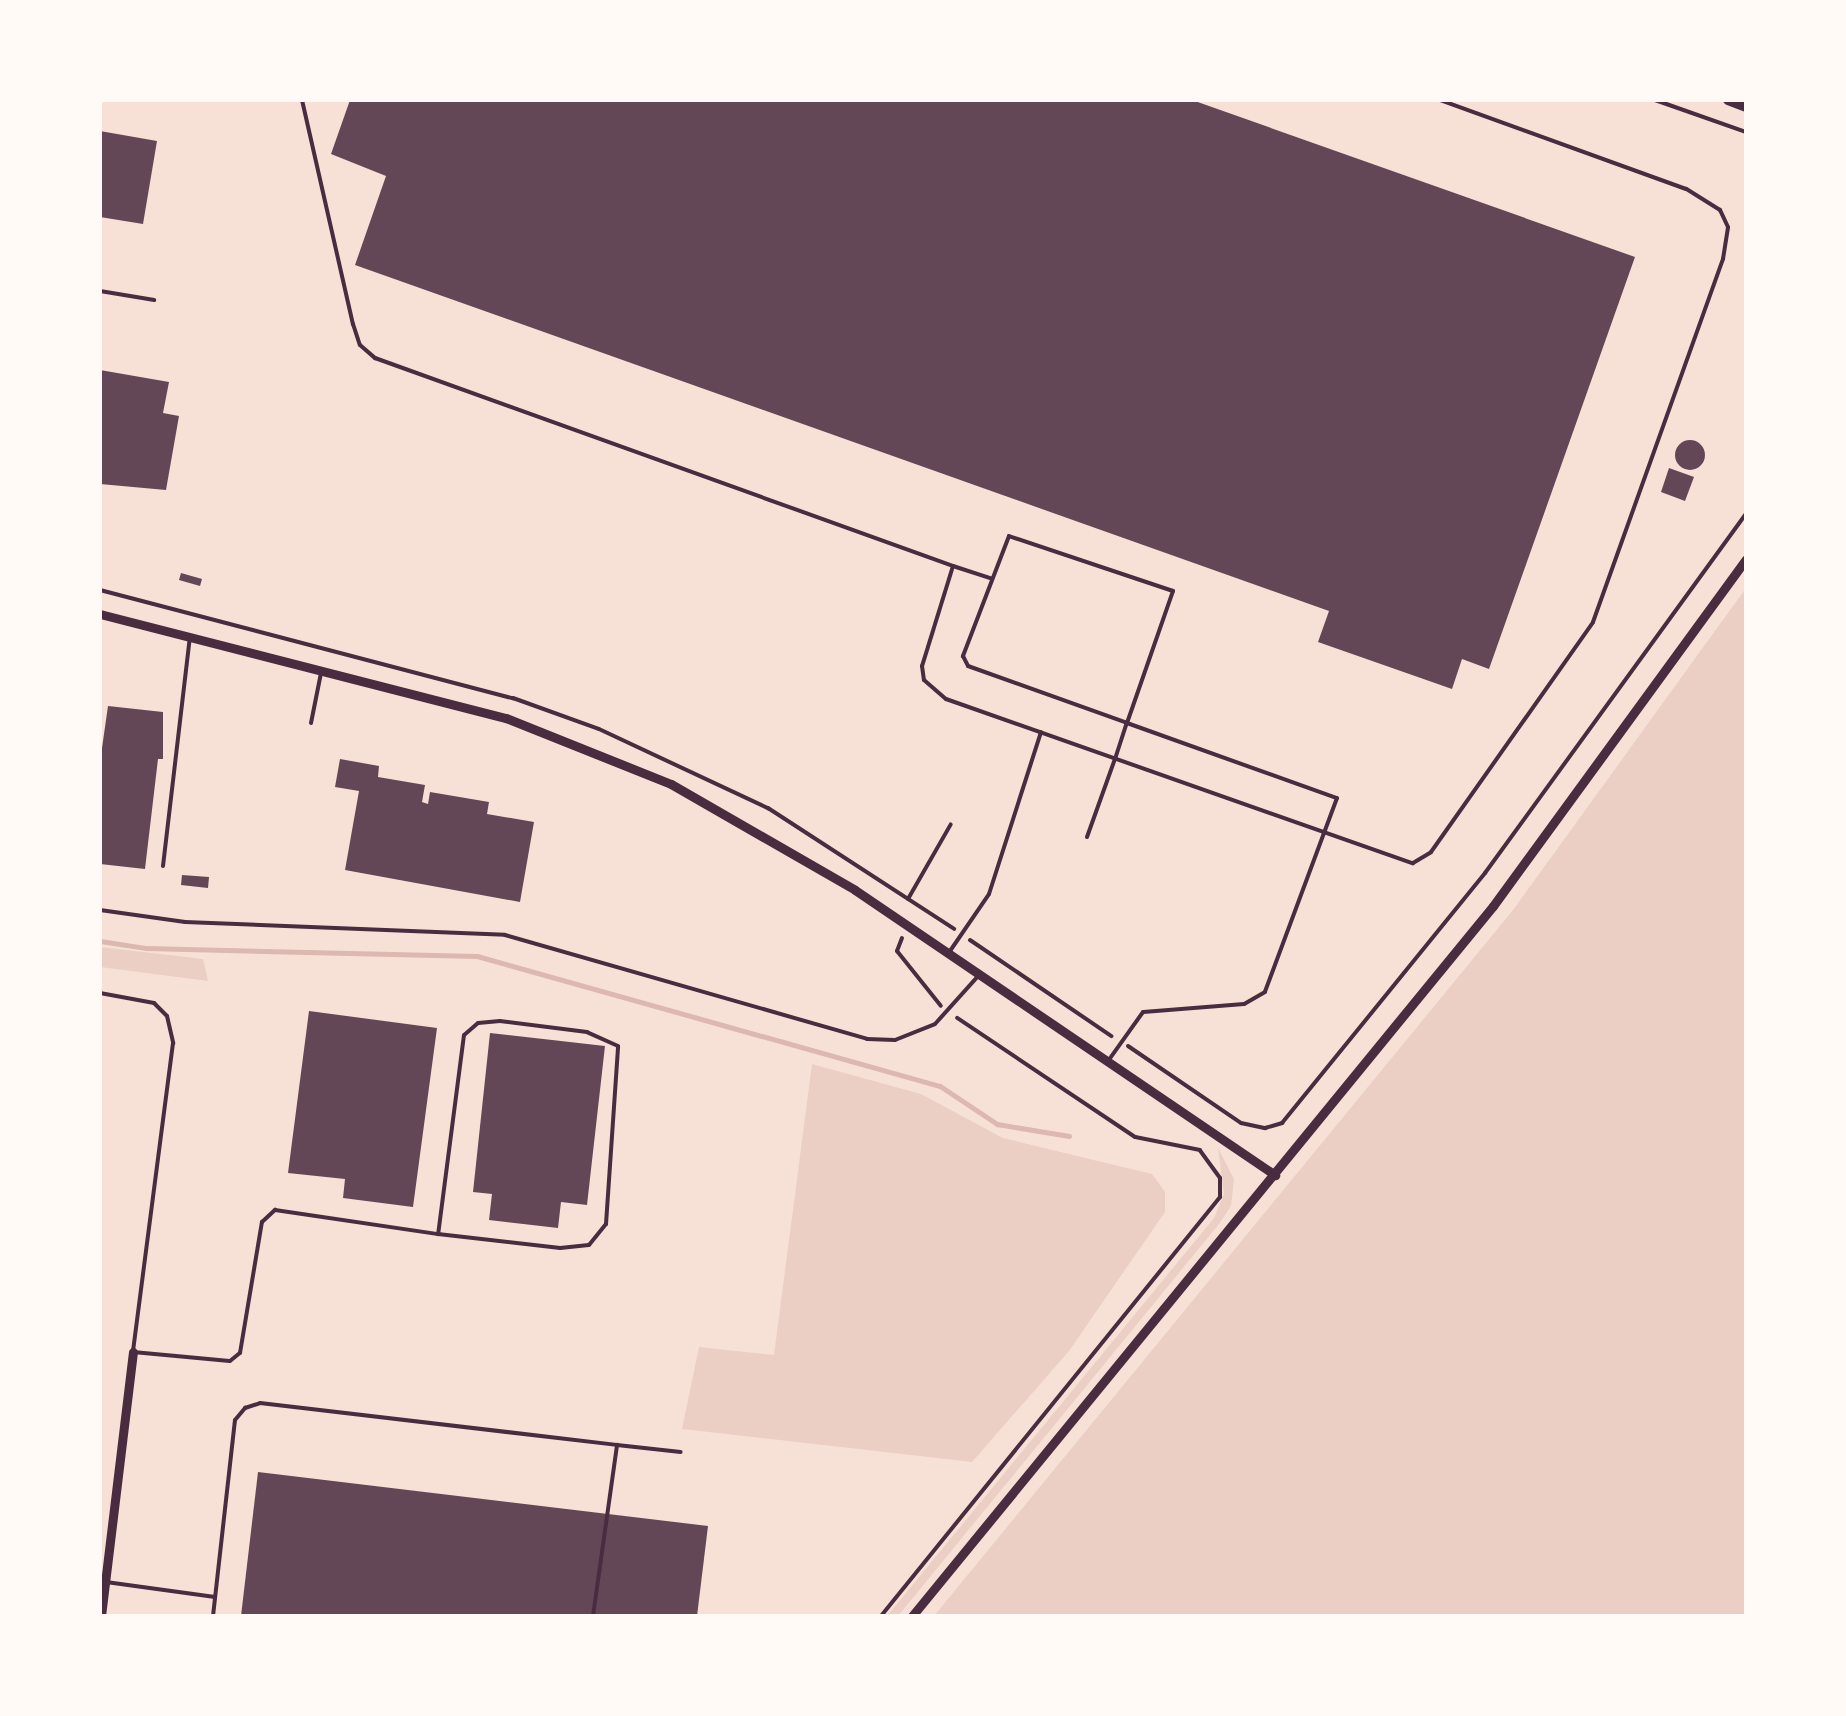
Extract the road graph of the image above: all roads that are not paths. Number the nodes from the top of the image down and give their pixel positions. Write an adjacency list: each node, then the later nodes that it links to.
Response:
1 (302, 100): 8 (lane)
2 (1440, 100): 17 (lane)
3 (1728, 100): 4 (street)
4 (1746, 107)
5 (100, 290): 6 (lane)
6 (154, 300)
7 (1746, 559): 25 (street)
8 (953, 566): 9 (lane); 15 (lane)
9 (991, 578): 14 (lane); 14 (lane)
10 (100, 614): 11 (street)
11 (190, 636): 12 (street); 19 (lane)
12 (322, 668): 13 (lane); 21 (street)
13 (311, 723)
14 (1127, 723): 16 (lane); 17 (lane)
15 (1042, 732): 16 (lane); 21 (lane)
16 (1114, 759): 17 (lane); 18 (lane)
17 (1323, 835): 24 (lane)
18 (1087, 838)
19 (162, 866)
20 (100, 910): 22 (lane)
21 (948, 953): 22 (street)
22 (980, 974): 24 (street)
23 (100, 994): 27 (lane)
24 (1108, 1061): 25 (street)
25 (1275, 1175): 35 (street)
26 (438, 1234): 26 (lane); 27 (lane)
27 (132, 1352): 30 (street)
28 (618, 1446): 29 (lane); 31 (lane); 34 (lane)
29 (681, 1452)
30 (105, 1582): 31 (lane); 32 (street)
31 (215, 1597): 33 (lane)
32 (101, 1616)
33 (213, 1616)
34 (593, 1616)
35 (912, 1616)

